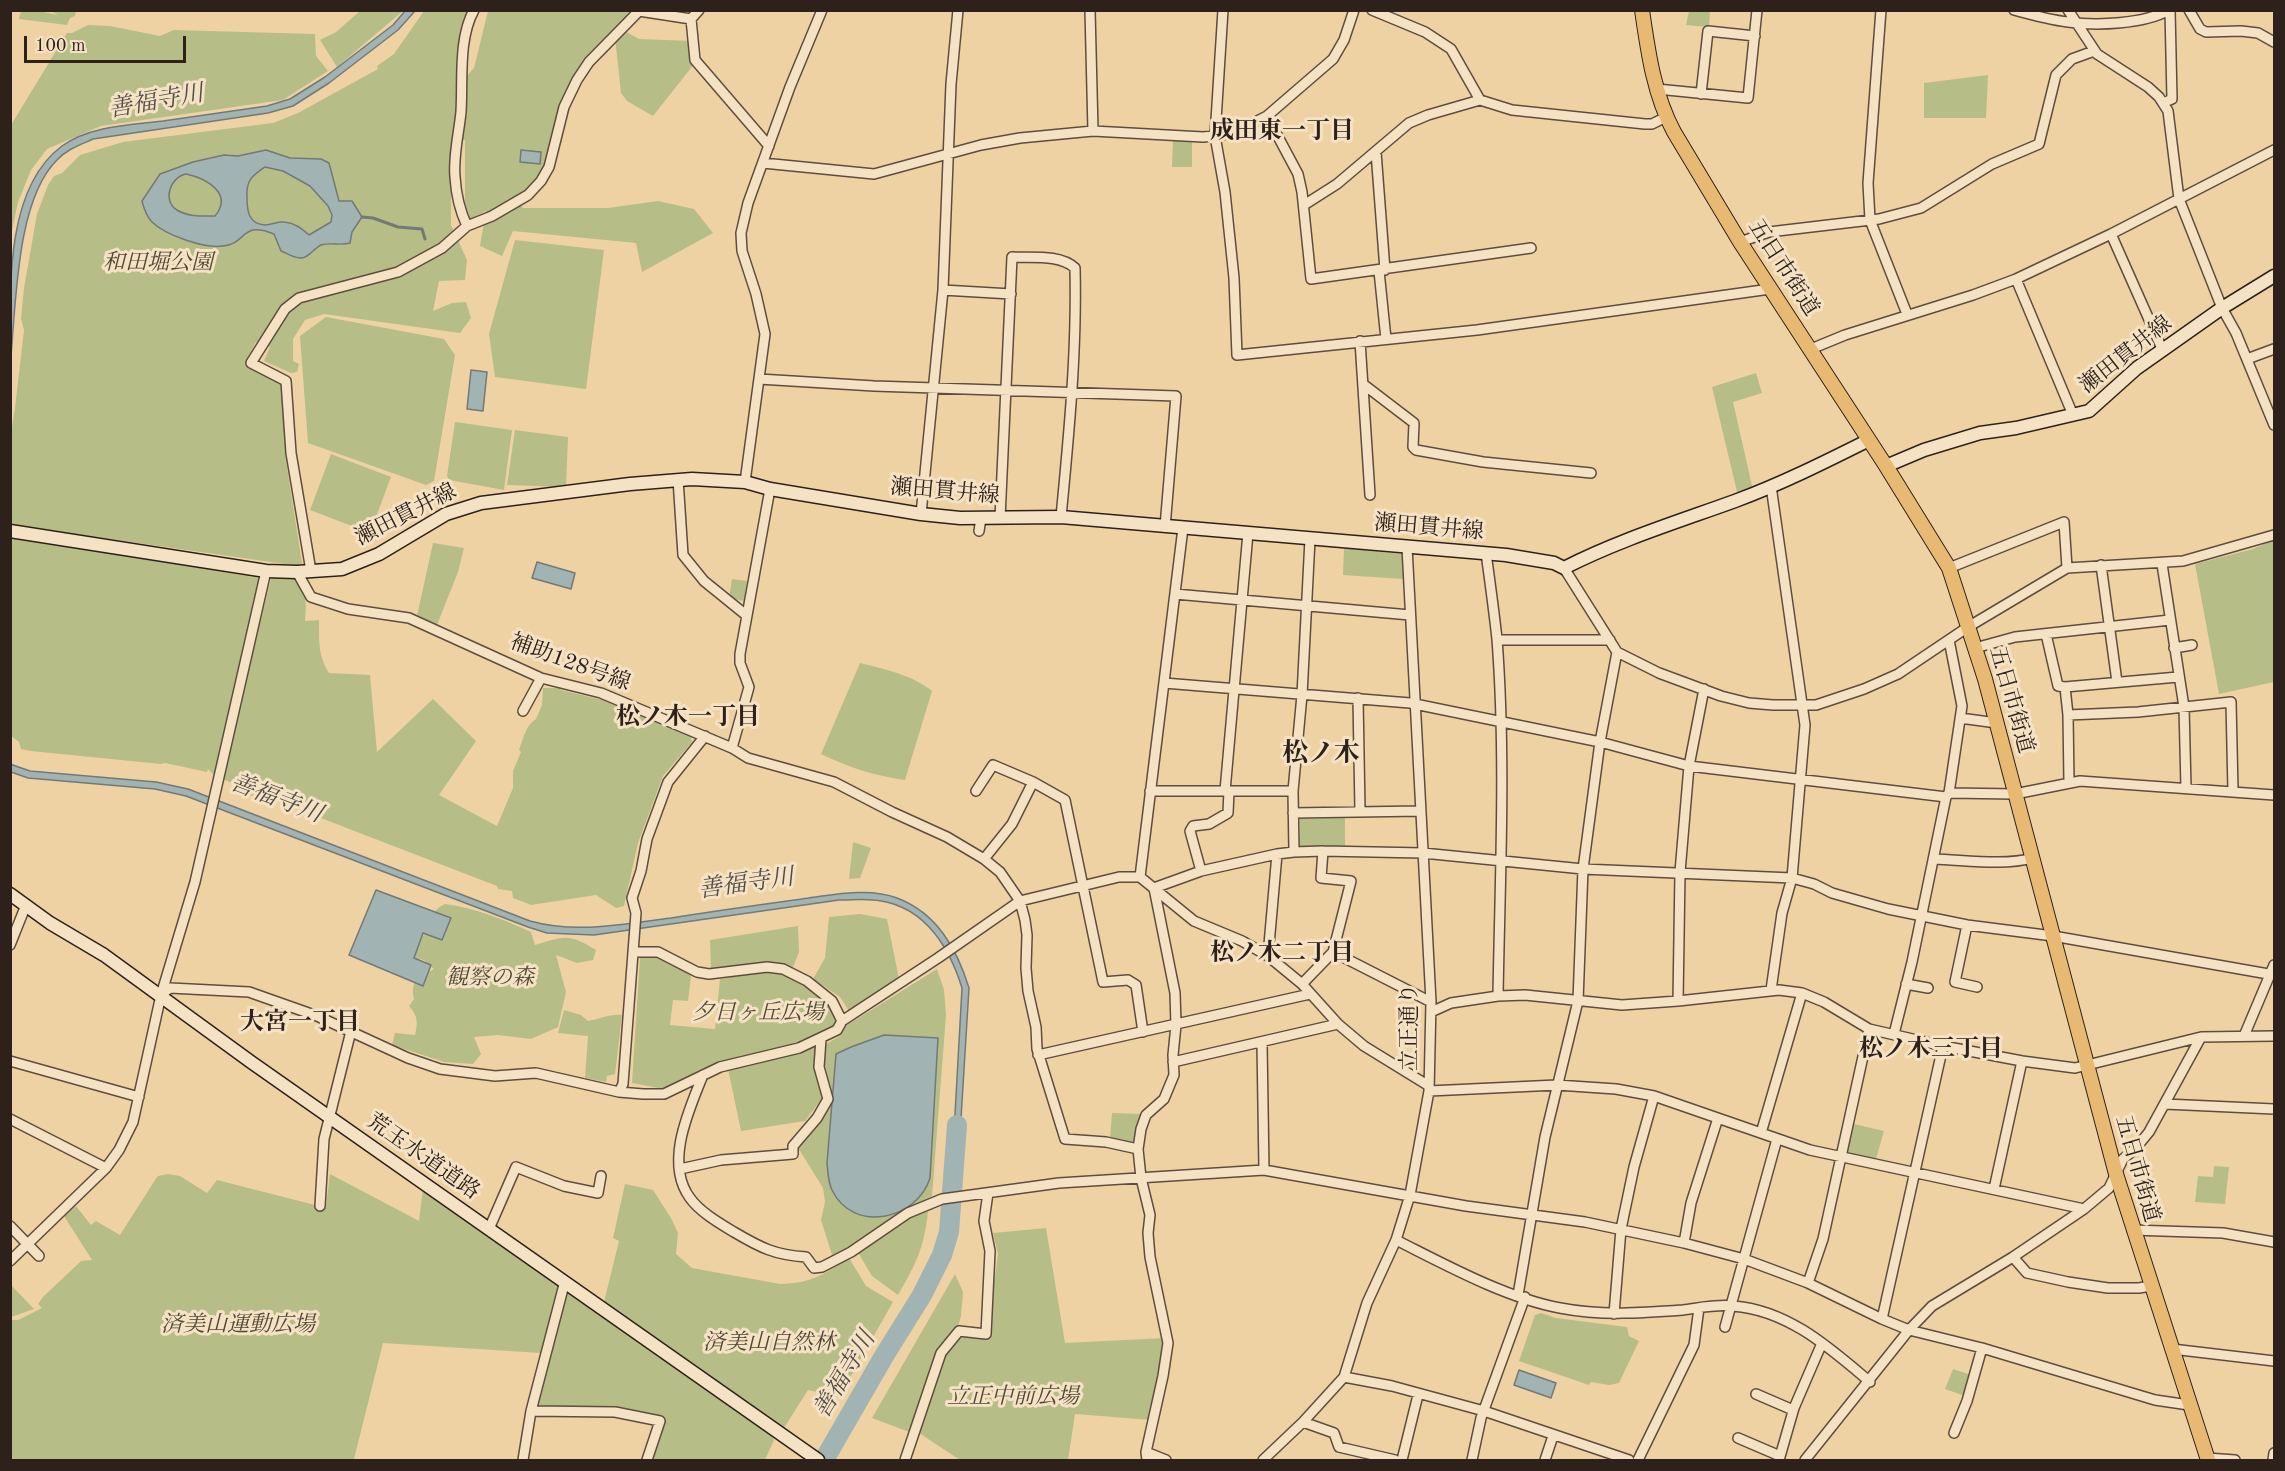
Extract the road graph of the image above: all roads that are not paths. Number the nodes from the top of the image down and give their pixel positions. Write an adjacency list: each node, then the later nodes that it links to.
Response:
1 (474, 10): 37 (street)
2 (699, 10): 16 (street)
3 (822, 10): 29 (street)
4 (958, 10): 32 (street)
5 (1090, 10): 27 (street)
6 (1223, 10): 28 (street)
7 (1354, 10): 25 (street)
8 (1372, 10): 23 (street)
9 (1642, 10): 21 (main road, 五日市街道)
10 (1757, 10): 18 (street)
11 (1881, 10): 36 (street)
12 (2014, 10): 17 (street)
13 (2068, 10): 17 (street)
14 (2170, 10): 17 (street); 24 (street)
15 (2189, 10): 19 (street)
16 (691, 19): 29 (street); 37 (street)
17 (2075, 22): 20 (street)
18 (1755, 36): 22 (street); 22 (street)
19 (2274, 42)
20 (2094, 51): 24 (street); 36 (street)
21 (1657, 89): 22 (street); 26 (main road, 五日市街道)
22 (1701, 94)
23 (1480, 100): 26 (street); 31 (street)
24 (2163, 103): 34 (street)
25 (1267, 116): 28 (street); 35 (street)
26 (1666, 117): 39 (main road, 五日市街道)
27 (1093, 131): 28 (street); 32 (street)
28 (1215, 136): 50 (street)
29 (769, 146): 33 (street)
30 (2274, 150): 34 (street)
31 (1376, 152): 35 (street); 41 (street)
32 (947, 155): 33 (street); 45 (street)
33 (763, 163): 55 (street)
34 (2179, 199): 38 (street); 47 (street)
35 (1304, 205): 41 (street)
36 (1870, 220): 39 (street); 48 (street)
37 (467, 226): 87 (street)
38 (2111, 234): 43 (street); 53 (street)
39 (1740, 242): 44 (main road, 五日市街道)
40 (1531, 248): 41 (street)
41 (1382, 271): 49 (street)
42 (2274, 276): 47 (main road, 瀬田貫井線)
43 (2016, 279): 48 (street); 60 (street)
44 (1770, 289): 49 (street); 51 (main road, 五日市街道)
45 (944, 290): 46 (street); 57 (street)
46 (1011, 294): 58 (street); 59 (street)
47 (2222, 308): 53 (main road, 瀬田貫井線); 54 (street)
48 (1907, 314): 51 (street)
49 (1386, 339): 50 (street)
50 (1360, 341): 56 (street)
51 (1811, 349): 62 (main road, 五日市街道)
52 (2274, 350): 54 (street)
53 (2163, 351): 60 (main road, 瀬田貫井線)
54 (2247, 359): 61 (street)
55 (759, 379): 57 (street); 66 (street)
56 (1363, 384): 64 (street); 69 (street)
57 (934, 388): 58 (street); 70 (street)
58 (1006, 391): 59 (street); 72 (street)
59 (1072, 394): 71 (street); 73 (street)
60 (2073, 416): 63 (main road, 瀬田貫井線)
61 (2274, 425)
62 (1869, 440): 63 (main road, 五日市街道); 67 (main road)
63 (1886, 466): 84 (main road, 五日市街道)
64 (1591, 472)
65 (678, 479): 66 (main road, 瀬田貫井線); 87 (main road, 瀬田貫井線); 92 (street)
66 (744, 482): 68 (main road, 瀬田貫井線)
67 (1771, 486): 83 (main road); 115 (street)
68 (770, 489): 70 (main road, 瀬田貫井線); 92 (street)
69 (1370, 495)
70 (921, 514): 72 (main road, 瀬田貫井線)
71 (1061, 517): 72 (main road, 瀬田貫井線); 73 (main road, 瀬田貫井線)
72 (1000, 518)
73 (1165, 527): 74 (main road, 瀬田貫井線)
74 (1183, 528): 76 (main road, 瀬田貫井線); 89 (street)
75 (10, 531): 86 (main road, 瀬田貫井線)
76 (1248, 533): 78 (main road, 瀬田貫井線); 90 (street)
77 (2274, 535): 81 (street)
78 (1310, 539): 79 (main road, 瀬田貫井線); 91 (street)
79 (1407, 547): 80 (main road, 瀬田貫井線); 93 (street, 立正通り)
80 (1486, 553): 83 (main road, 瀬田貫井線); 98 (street)
81 (2162, 564): 82 (street); 94 (street)
82 (2101, 565): 85 (street); 95 (street)
83 (1564, 568): 99 (street)
84 (1949, 568): 85 (street); 96 (main road, 五日市街道)
85 (2067, 568): 96 (street)
86 (267, 571): 88 (main road, 瀬田貫井線); 174 (street)
87 (311, 571): 88 (main road, 瀬田貫井線)
88 (297, 572): 106 (street, 補助128号線)
89 (1175, 594): 90 (street); 108 (street)
90 (1242, 600): 91 (street); 111 (street)
91 (1307, 606): 93 (street); 112 (street)
92 (746, 615): 124 (street)
93 (1410, 615): 114 (street, 立正通り)
94 (2170, 620): 95 (street); 103 (street)
95 (2110, 626): 97 (street); 107 (street)
96 (1968, 627): 100 (street); 102 (main road, 五日市街道)
97 (2046, 634): 102 (street); 109 (street)
98 (1497, 640): 99 (street); 120 (street)
99 (1610, 640): 104 (street)
100 (1949, 640): 115 (street); 119 (street)
101 (2192, 645): 103 (street)
102 (1975, 648): 121 (main road, 五日市街道)
103 (2174, 648): 105 (street)
104 (1617, 652): 110 (street); 123 (street)
105 (2178, 677): 107 (street); 116 (street)
106 (541, 678): 117 (street); 122 (street, 補助128号線)
107 (2117, 682): 109 (street)
108 (1164, 683): 111 (street); 131 (street)
109 (2065, 687): 118 (street)
110 (1704, 689): 115 (street); 125 (street)
111 (1234, 690): 112 (street); 132 (street)
112 (1302, 695): 113 (street); 133 (street)
113 (1358, 698): 114 (street); 139 (street)
114 (1415, 705): 120 (street); 138 (street, 立正通り)
115 (1804, 706): 127 (street)
116 (2184, 707): 118 (street); 129 (street); 134 (street)
117 (523, 711)
118 (2068, 714): 128 (street)
119 (1960, 718): 121 (street); 136 (street)
120 (1500, 722): 123 (street); 148 (street)
121 (1997, 723): 135 (main road, 五日市街道)
122 (705, 736): 124 (street, 補助128号線); 162 (street)
123 (1600, 742): 125 (street); 149 (street)
124 (732, 747): 146 (street, 補助128号線)
125 (1689, 766): 127 (street); 151 (street)
126 (1033, 782): 130 (street); 146 (street); 154 (street)
127 (1801, 782): 136 (street); 153 (street)
128 (2069, 782): 129 (street); 135 (street)
129 (2186, 788): 134 (street)
130 (976, 791)
131 (1150, 791): 132 (street); 152 (street)
132 (1227, 791): 133 (street); 150 (street)
133 (1293, 791): 140 (street)
134 (2233, 791): 137 (street)
135 (2015, 794): 136 (street); 145 (main road, 五日市街道)
136 (1948, 795): 147 (street)
137 (2274, 795)
138 (1420, 811): 139 (street); 143 (street, 立正通り)
139 (1360, 812): 140 (street)
140 (1293, 813): 142 (street)
141 (1323, 851): 142 (street); 143 (street); 163 (street)
142 (1294, 852): 144 (street)
143 (1423, 853): 148 (street); 178 (street, 立正通り)
144 (1277, 854): 150 (street); 164 (street)
145 (2033, 858): 147 (street); 160 (main road, 五日市街道)
146 (984, 859): 157 (street, 補助128号線)
147 (1934, 859): 158 (street)
148 (1501, 860): 149 (street); 175 (street)
149 (1583, 869): 151 (street); 176 (street)
150 (1201, 871): 155 (street)
151 (1680, 872): 153 (street); 177 (street)
152 (1140, 877): 154 (street); 155 (street)
153 (1792, 878): 158 (street); 171 (street)
154 (1084, 885): 157 (street); 184 (street)
155 (1154, 888): 164 (street); 181 (street)
156 (16, 899): 161 (street); 174 (main road, 荒玉水道道路)
157 (1020, 901): 179 (street); 192 (street)
158 (1922, 915): 159 (street); 168 (street)
159 (1967, 925): 160 (street); 169 (street)
160 (2053, 936): 166 (street); 196 (main road, 五日市街道)
161 (10, 945)
162 (634, 952): 179 (street); 200 (street)
163 (1333, 952): 167 (street); 178 (street)
164 (1268, 956): 167 (street)
165 (2274, 965): 166 (street)
166 (2272, 975): 186 (street)
167 (1302, 984): 173 (street)
168 (1906, 984): 170 (street); 185 (street)
169 (1977, 987)
170 (1928, 988)
171 (1771, 990): 172 (street); 177 (street)
172 (1802, 993): 182 (street); 208 (street)
173 (1310, 994): 180 (street); 181 (street)
174 (161, 995): 183 (street); 202 (street); 205 (main road, 荒玉水道道路)
175 (1498, 996): 176 (street); 178 (street)
176 (1578, 1001): 177 (street); 198 (street)
177 (1678, 1001)
178 (1431, 1007): 199 (street, 立正通り)
179 (842, 1021): 189 (street)
180 (1338, 1024): 190 (street); 199 (street)
181 (1176, 1025): 184 (street); 195 (street)
182 (1869, 1029): 185 (street); 211 (street)
183 (351, 1031): 200 (street); 205 (street)
184 (1143, 1032): 192 (street)
185 (1894, 1034): 191 (street)
186 (2244, 1036): 187 (street); 188 (street)
187 (2274, 1036)
188 (2201, 1037): 196 (street); 203 (street)
189 (821, 1039): 197 (street); 213 (street)
190 (1262, 1043): 195 (street); 214 (street)
191 (1943, 1046): 194 (street); 215 (street)
192 (1038, 1055): 210 (street)
193 (10, 1061): 202 (street)
194 (2022, 1061): 196 (street); 219 (street)
195 (1173, 1062): 210 (street)
196 (2087, 1066): 216 (main road, 五日市街道)
197 (703, 1075): 200 (street); 213 (street)
198 (1557, 1085): 199 (street); 201 (street); 224 (street)
199 (1429, 1089): 221 (street, 立正通り)
200 (618, 1092)
201 (1654, 1095): 206 (street); 229 (street)
202 (139, 1097): 212 (street)
203 (2165, 1104): 204 (street); 216 (street)
204 (2274, 1109)
205 (329, 1117): 222 (street); 228 (main road, 荒玉水道道路)
206 (1718, 1118): 208 (street); 234 (street)
207 (10, 1119): 212 (street)
208 (1761, 1133): 209 (street)
209 (1777, 1139): 211 (street); 237 (street)
210 (1138, 1149): 218 (street)
211 (1841, 1158): 215 (street); 240 (street)
212 (106, 1168): 233 (street)
213 (680, 1169): 220 (street)
214 (1264, 1170): 218 (street); 221 (street)
215 (1916, 1173): 219 (street); 246 (street)
216 (2116, 1174): 223 (street); 230 (main road, 五日市街道)
217 (601, 1176): 228 (street)
218 (1142, 1178): 220 (street); 266 (street)
219 (1994, 1189): 223 (street)
220 (988, 1193): 273 (street)
221 (1410, 1195): 224 (street); 231 (street, 立正通り)
222 (320, 1206)
223 (2084, 1209): 225 (street)
224 (1531, 1216): 229 (street); 242 (street)
225 (2072, 1218): 227 (street); 236 (street)
226 (10, 1226): 233 (street)
227 (2077, 1228)
228 (489, 1229): 239 (main road, 荒玉水道道路)
229 (1621, 1229): 234 (street); 245 (street)
230 (2133, 1230): 232 (street); 241 (main road, 五日市街道)
231 (1396, 1240): 242 (street); 253 (street, 立正通り)
232 (2274, 1242)
233 (27, 1243): 235 (street); 238 (street)
234 (1684, 1243): 237 (street)
235 (39, 1256)
236 (2013, 1257): 241 (street); 248 (street)
237 (1744, 1259): 240 (street); 243 (street)
238 (10, 1261)
239 (565, 1281): 260 (street); 268 (main road, 荒玉水道道路)
240 (1808, 1283): 246 (street)
241 (2151, 1286): 251 (main road, 五日市街道)
242 (1522, 1296): 245 (street); 259 (street)
243 (1732, 1305): 244 (street); 247 (street); 249 (street)
244 (1699, 1308): 245 (street); 281 (street)
245 (1614, 1314)
246 (1882, 1319): 248 (street)
247 (1725, 1327)
248 (1909, 1330): 250 (street); 254 (street)
249 (1822, 1343): 254 (street); 258 (street)
250 (1982, 1348): 257 (street); 262 (street)
251 (2172, 1348): 252 (street); 257 (main road, 五日市街道)
252 (2274, 1361)
253 (1344, 1377): 256 (street); 261 (street, 立正通り)
254 (1870, 1382): 282 (street)
255 (1756, 1394): 258 (street)
256 (1418, 1395): 259 (street); 277 (street)
257 (2189, 1405): 270 (main road, 五日市街道)
258 (1793, 1410): 269 (street)
259 (1484, 1411): 263 (street); 278 (street)
260 (531, 1412): 271 (street); 272 (street)
261 (1304, 1422): 275 (street, 立正通り); 276 (street)
262 (1954, 1433)
263 (1553, 1436): 267 (street); 279 (street)
264 (1738, 1438): 269 (street)
265 (2274, 1453): 284 (street)
266 (1146, 1456): 274 (street)
267 (1601, 1456): 280 (street)
268 (814, 1458)
269 (1780, 1458)
270 (2208, 1459): 283 (street)
271 (523, 1461)
272 (647, 1461)
273 (905, 1461)
274 (1167, 1461)
275 (1263, 1461)
276 (1395, 1461)
277 (1402, 1461)
278 (1472, 1461)
279 (1545, 1461)
280 (1629, 1461)
281 (1638, 1461)
282 (1805, 1461)
283 (2235, 1461)
284 (2273, 1461)

